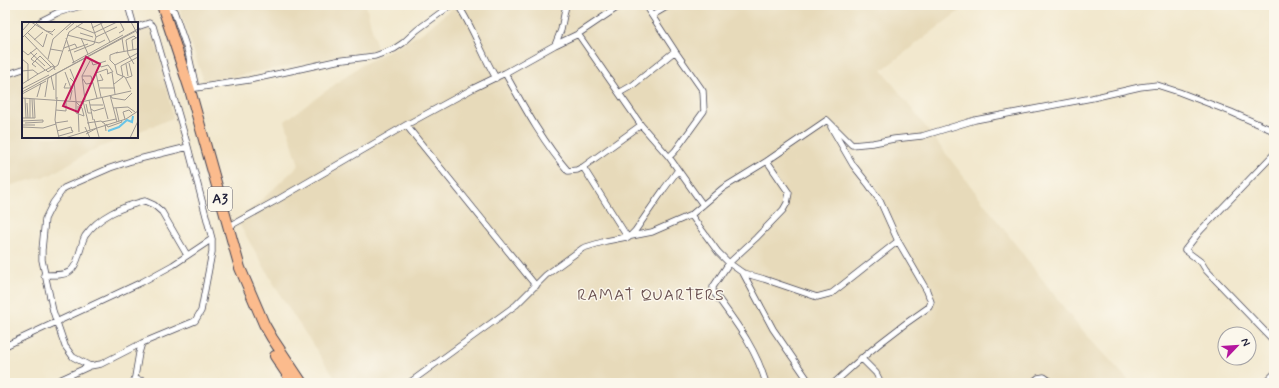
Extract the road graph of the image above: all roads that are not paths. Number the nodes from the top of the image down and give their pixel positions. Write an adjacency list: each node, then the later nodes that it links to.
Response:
1 (84, 5): 13 (street)
2 (128, 5): 14 (street)
3 (155, 5): 56 (highway, A3)
4 (162, 5): 23 (highway, A3)
5 (165, 5): 23 (street)
6 (451, 5): 23 (street)
7 (458, 5): 22 (street)
8 (566, 5): 17 (street)
9 (621, 5): 16 (street)
10 (646, 5): 12 (street)
11 (670, 5): 12 (street)
12 (653, 15): 18 (street)
13 (41, 20)
14 (133, 22)
15 (138, 27): 29 (street)
16 (578, 34): 17 (street); 24 (street)
17 (555, 44): 20 (street)
18 (675, 51): 24 (street); 31 (street)
19 (22, 69): 21 (street)
20 (505, 73): 22 (street); 33 (street)
21 (5, 75)
22 (496, 78): 26 (street)
23 (193, 89): 37 (highway, A3)
24 (619, 93): 27 (street)
25 (827, 120): 28 (street); 32 (street); 40 (street)
26 (406, 125): 37 (street); 45 (street)
27 (642, 125): 31 (street); 33 (street)
28 (1274, 131)
29 (188, 147): 39 (street); 44 (street)
30 (1274, 154): 47 (street)
31 (669, 157): 34 (street)
32 (767, 161): 35 (street); 42 (street)
33 (583, 167): 38 (street)
34 (678, 170): 35 (street); 38 (street)
35 (703, 205): 36 (street)
36 (691, 215): 38 (street); 42 (street)
37 (228, 227): 57 (highway, A3)
38 (628, 238): 45 (street)
39 (212, 239): 41 (street); 48 (street)
40 (898, 241): 43 (street); 50 (street)
41 (187, 255): 44 (street); 46 (street)
42 (730, 263): 43 (street); 59 (street)
43 (743, 273): 60 (street)
44 (44, 275): 46 (street)
45 (536, 286): 58 (street)
46 (57, 322): 49 (street); 51 (street)
47 (1274, 341)
48 (142, 343): 51 (street); 53 (street)
49 (5, 346)
50 (860, 358): 61 (street); 62 (street)
51 (90, 366): 54 (street)
52 (1274, 374): 65 (street)
53 (134, 381): 55 (street)
54 (53, 383)
55 (152, 383)
56 (293, 383)
57 (302, 383)
58 (409, 383)
59 (766, 383)
60 (810, 383)
61 (834, 383)
62 (881, 383)
63 (1032, 383): 64 (street)
64 (1053, 383)
65 (1265, 383)

